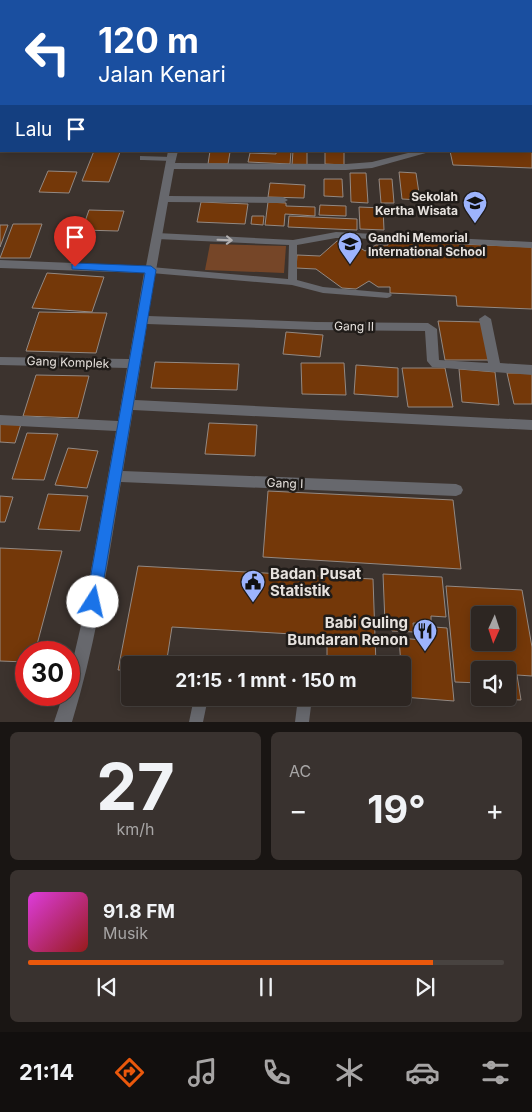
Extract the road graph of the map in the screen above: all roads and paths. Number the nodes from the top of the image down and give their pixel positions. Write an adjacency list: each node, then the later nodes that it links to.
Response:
1 (424, 152): 3 (street)
2 (143, 158): 3 (lane)
3 (172, 159): 4 (street)
4 (163, 199): 5 (street); 6 (street)
5 (283, 200)
6 (156, 236): 7 (lane, one-way to 7); 10 (street)
7 (293, 243): 8 (lane); 11 (lane)
8 (532, 245)
9 (0, 264): 10 (street)
10 (151, 270): 11 (lane); 14 (street)
11 (292, 282): 12 (lane)
12 (387, 295)
13 (485, 319): 17 (street)
14 (143, 320): 16 (street); 17 (street, Gang II)
15 (0, 360): 16 (street, Gang Komplek)
16 (135, 364): 19 (street)
17 (495, 368): 18 (street, Gang II)
18 (532, 370)
19 (127, 405): 21 (street); 22 (street)
20 (0, 420): 22 (street)
21 (532, 425)
22 (123, 426): 23 (street)
23 (114, 476): 24 (street, Gang I); 25 (street)
24 (456, 490)
25 (80, 663)
26 (66, 706): 30 (street)
27 (69, 706): 31 (street)
28 (199, 706): 32 (lane)
29 (304, 706): 33 (lane)
30 (52, 722)
31 (63, 722)
32 (196, 722)
33 (302, 722)

